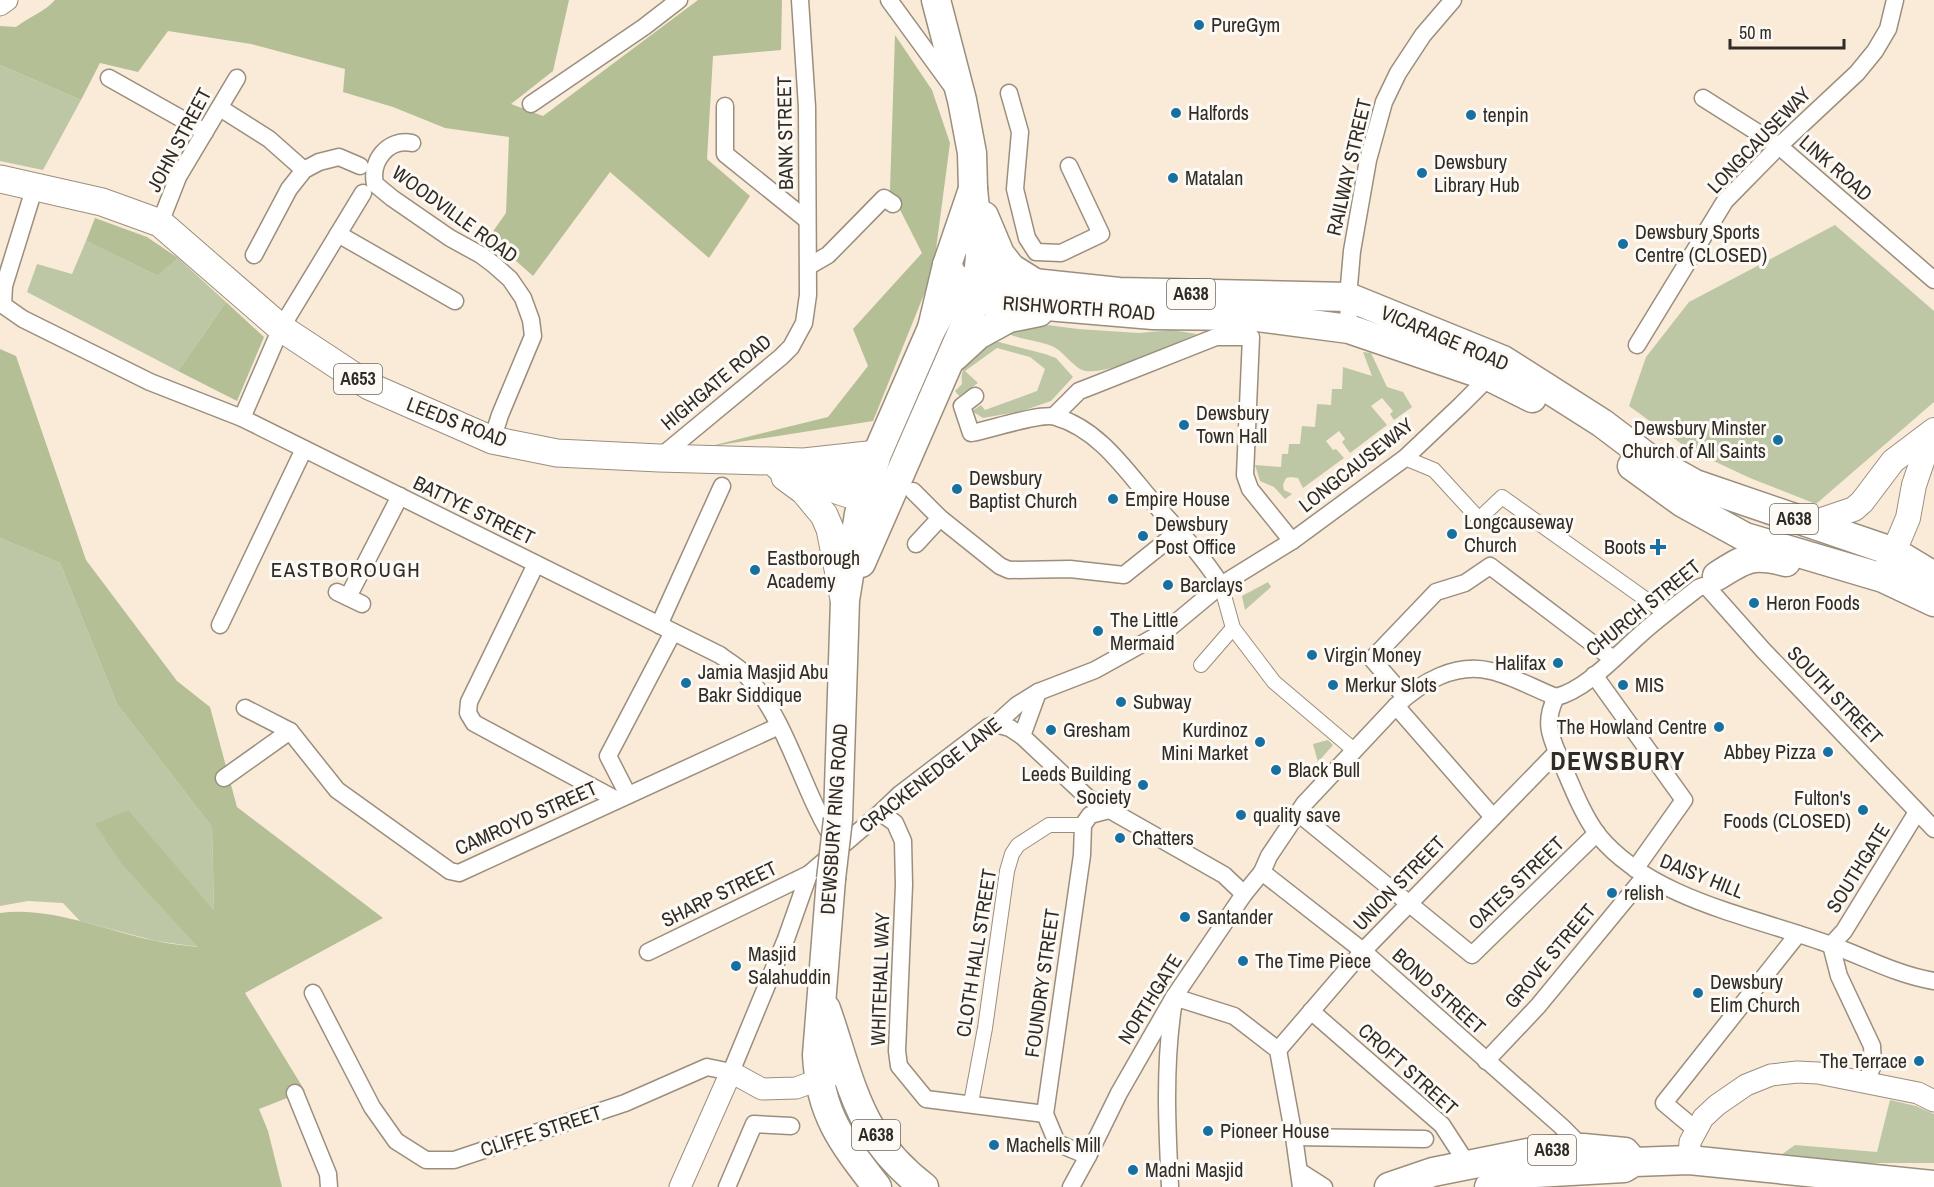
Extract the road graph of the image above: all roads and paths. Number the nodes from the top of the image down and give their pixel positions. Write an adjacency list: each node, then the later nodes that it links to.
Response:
1 (7, 0): 8 (street)
2 (680, 0): 14 (street)
3 (800, 0): 28 (street, BANK STREET)
4 (889, 0): 13 (street)
5 (936, 0): 13 (highway, A638)
6 (1453, 0): 36 (street, RAILWAY STREET)
7 (1895, 0): 19 (street, LONGCAUSEWAY)
8 (0, 5)
9 (109, 78): 17 (street)
10 (237, 78): 16 (street, JOHN STREET)
11 (1009, 93): 21 (street)
12 (1703, 98): 19 (street, LINK ROAD)
13 (962, 100): 25 (highway, A638)
14 (531, 104)
15 (725, 106): 28 (street)
16 (220, 108): 17 (street, JOHN STREET); 22 (street)
17 (205, 132): 29 (street, JOHN STREET)
18 (412, 143): 49 (street, WOODVILLE ROAD)
19 (1779, 146): 34 (street, LINK ROAD); 41 (street, LONGCAUSEWAY)
20 (360, 166): 22 (street)
21 (1069, 166)
22 (304, 170): 31 (street)
23 (0, 180): 24 (main road, LEEDS ROAD / A653)
24 (35, 186): 29 (main road, LEEDS ROAD / A653); 46 (street, BATTYE STREET)
25 (973, 189): 33 (highway, A638); 35 (highway)
26 (363, 194): 30 (street)
27 (893, 204): 32 (street)
28 (807, 220): 32 (street, BANK STREET)
29 (160, 224): 39 (main road, LEEDS ROAD / A653)
30 (338, 234): 37 (street); 39 (street)
31 (254, 255)
32 (809, 266): 52 (street, HIGHGATE ROAD)
33 (962, 276): 35 (highway, RISHWORTH ROAD / A638); 38 (highway, RISHWORTH ROAD / A638); 42 (highway, DEWSBURY RING ROAD / A638); 51 (highway, DEWSBURY RING ROAD / A638)
34 (1934, 280)
35 (1035, 283): 36 (highway, RISHWORTH ROAD / A638)
36 (1348, 297): 40 (street, RAILWAY STREET); 43 (highway, VICARAGE ROAD / A638)
37 (455, 301)
38 (1064, 308): 40 (highway, RISHWORTH ROAD / A638); 42 (highway)
39 (281, 328): 46 (street); 49 (main road, LEEDS ROAD / A653)
40 (1349, 329): 43 (highway, VICARAGE ROAD / A638)
41 (1637, 345)
42 (950, 360): 58 (highway, DEWSBURY RING ROAD / A638)
43 (1496, 369): 53 (street, LONGCAUSEWAY); 56 (highway, VICARAGE ROAD / A638); 63 (highway, VICARAGE ROAD / A638)
44 (975, 396): 45 (street)
45 (1054, 416): 62 (street); 64 (street)
46 (242, 418): 50 (street, BATTYE STREET)
47 (1934, 430): 61 (main road)
48 (1934, 439): 66 (main road)
49 (492, 440): 52 (main road, LEEDS ROAD / A653)
50 (304, 449): 59 (street, BATTYE STREET); 77 (street)
51 (877, 454): 55 (main road, LEEDS ROAD / A653); 58 (highway, DEWSBURY RING ROAD / A638)
52 (659, 458): 54 (main road, LEEDS ROAD / A653)
53 (1405, 458): 64 (street, LONGCAUSEWAY); 76 (street)
54 (762, 460): 55 (main road, LEEDS ROAD / A653); 58 (main road, LEEDS ROAD / A653); 74 (main road)
55 (804, 462): 58 (main road, LEEDS ROAD / A653)
56 (1695, 484): 61 (highway, VICARAGE ROAD / A638); 63 (highway)
57 (722, 486): 78 (street)
58 (884, 491): 60 (street); 74 (highway, DEWSBURY RING ROAD / A638)
59 (400, 496): 67 (street, BATTYE STREET); 73 (street)
60 (940, 518): 62 (street); 65 (street)
61 (1810, 525): 66 (highway, VICARAGE ROAD / A638)
62 (1179, 531): 72 (street)
63 (1745, 537): 68 (highway, VICARAGE ROAD / A638); 71 (street, CHURCH STREET)
64 (1292, 541): 72 (street, LONGCAUSEWAY)
65 (916, 544)
66 (1894, 552): 69 (highway, A638); 70 (main road)
67 (536, 564): 78 (street, BATTYE STREET); 94 (street)
68 (1840, 566): 70 (highway, VICARAGE ROAD / A638); 71 (highway)
69 (1934, 576)
70 (1883, 578): 75 (highway, A638)
71 (1712, 582): 76 (street, CHURCH STREET); 96 (street, SOUTH STREET)
72 (1221, 585): 79 (street); 83 (street, CRACKENEDGE LANE)
73 (349, 598)
74 (845, 600): 106 (highway, DEWSBURY RING ROAD / A638, bridge)
75 (1934, 602)
76 (1665, 613): 80 (street, CHURCH STREET)
77 (220, 625)
78 (666, 628): 88 (street, BATTYE STREET); 94 (street)
79 (1233, 628): 81 (street); 91 (street)
80 (1612, 659): 82 (street, CHURCH STREET); 85 (street)
81 (1201, 664)
82 (1594, 675): 84 (street, CHURCH STREET); 105 (street, GROVE STREET)
83 (1038, 692): 87 (street, CRACKENEDGE LANE); 90 (street, CRACKENEDGE LANE)
84 (1556, 697): 85 (street, NORTHGATE); 92 (street, DAISY HILL)
85 (1400, 701): 91 (street, NORTHGATE); 99 (street)
86 (256, 708): 89 (street, CAMROYD STREET)
87 (996, 724): 90 (street); 97 (street, CRACKENEDGE LANE)
88 (779, 726): 94 (street, CAMROYD STREET); 103 (street, BATTYE STREET)
89 (290, 731): 93 (street); 94 (street, CAMROYD STREET)
90 (1022, 736): 95 (street)
91 (1354, 750): 98 (street, NORTHGATE)
92 (1557, 752): 99 (street, UNION STREET); 102 (street, DAISY HILL)
93 (224, 778)
94 (622, 798)
95 (1109, 810): 100 (street); 107 (street)
96 (1917, 812): 101 (street, SOUTH STREET); 110 (street, SOUTHGATE)
97 (881, 813): 103 (street, CRACKENEDGE LANE); 127 (street, WHITEHALL WAY)
98 (1298, 813): 104 (street, NORTHGATE); 108 (street)
99 (1493, 817): 108 (street, UNION STREET)
100 (1083, 825): 127 (street, CLOTH HALL STREET); 128 (street, FOUNDRY STREET)
101 (1934, 830)
102 (1597, 833): 105 (street, DAISY HILL); 108 (street, OATES STREET)
103 (839, 848): 106 (street, CRACKENEDGE LANE)
104 (1262, 872): 107 (street, NORTHGATE); 111 (street, BOND STREET)
105 (1640, 872): 109 (street, DAISY HILL); 120 (street, GROVE STREET)
106 (820, 877): 112 (street, SHARP STREET); 116 (highway, DEWSBURY RING ROAD / A638); 122 (street, CRACKENEDGE LANE)
107 (1244, 894): 115 (street, NORTHGATE)
108 (1409, 904): 111 (street, UNION STREET)
109 (1798, 934): 110 (street, DAISY HILL); 130 (street)
110 (1831, 945): 113 (street, DAISY HILL); 118 (street)
111 (1363, 951): 117 (street, UNION STREET); 120 (street, BOND STREET)
112 (648, 952)
113 (1934, 981)
114 (313, 993): 122 (street, CLIFFE STREET)
115 (1174, 997): 119 (street); 134 (street, NORTHGATE); 146 (street)
116 (823, 1002): 121 (highway, DEWSBURY RING ROAD / A638); 123 (highway, DEWSBURY RING ROAD / A638)
117 (1311, 1011): 119 (street, UNION STREET); 137 (street, CROFT STREET)
118 (1872, 1046): 124 (street); 126 (street)
119 (1278, 1050): 131 (street)
120 (1486, 1061): 133 (street, BOND STREET)
121 (846, 1070): 123 (street, CLIFFE STREET); 144 (highway, DEWSBURY RING ROAD / A638)
122 (731, 1072): 123 (street, CLIFFE STREET); 141 (street, CRACKENEDGE LANE)
123 (819, 1080): 143 (highway, DEWSBURY RING ROAD / A638)
124 (1866, 1082): 126 (street); 130 (street)
125 (295, 1093): 140 (street)
126 (1917, 1095)
127 (971, 1103): 128 (street, WHITEHALL WAY)
128 (1045, 1114): 134 (street)
129 (791, 1126): 142 (street)
130 (1695, 1130): 135 (street)
131 (1294, 1137): 132 (street); 138 (street)
132 (1425, 1139)
133 (1583, 1148): 136 (highway, A638); 137 (highway, A638)
134 (1088, 1156): 145 (street, NORTHGATE)
135 (1689, 1160): 136 (highway, A638); 139 (highway, A638)
136 (1634, 1162): 149 (highway, A638)
137 (1468, 1165): 148 (highway, A638)
138 (1300, 1179): 147 (street)
139 (1934, 1185)
140 (329, 1187)
141 (680, 1187)
142 (727, 1187)
143 (877, 1187)
144 (924, 1187)
145 (1071, 1187)
146 (1170, 1187)
147 (1324, 1187)
148 (1389, 1187)
149 (1489, 1187)

